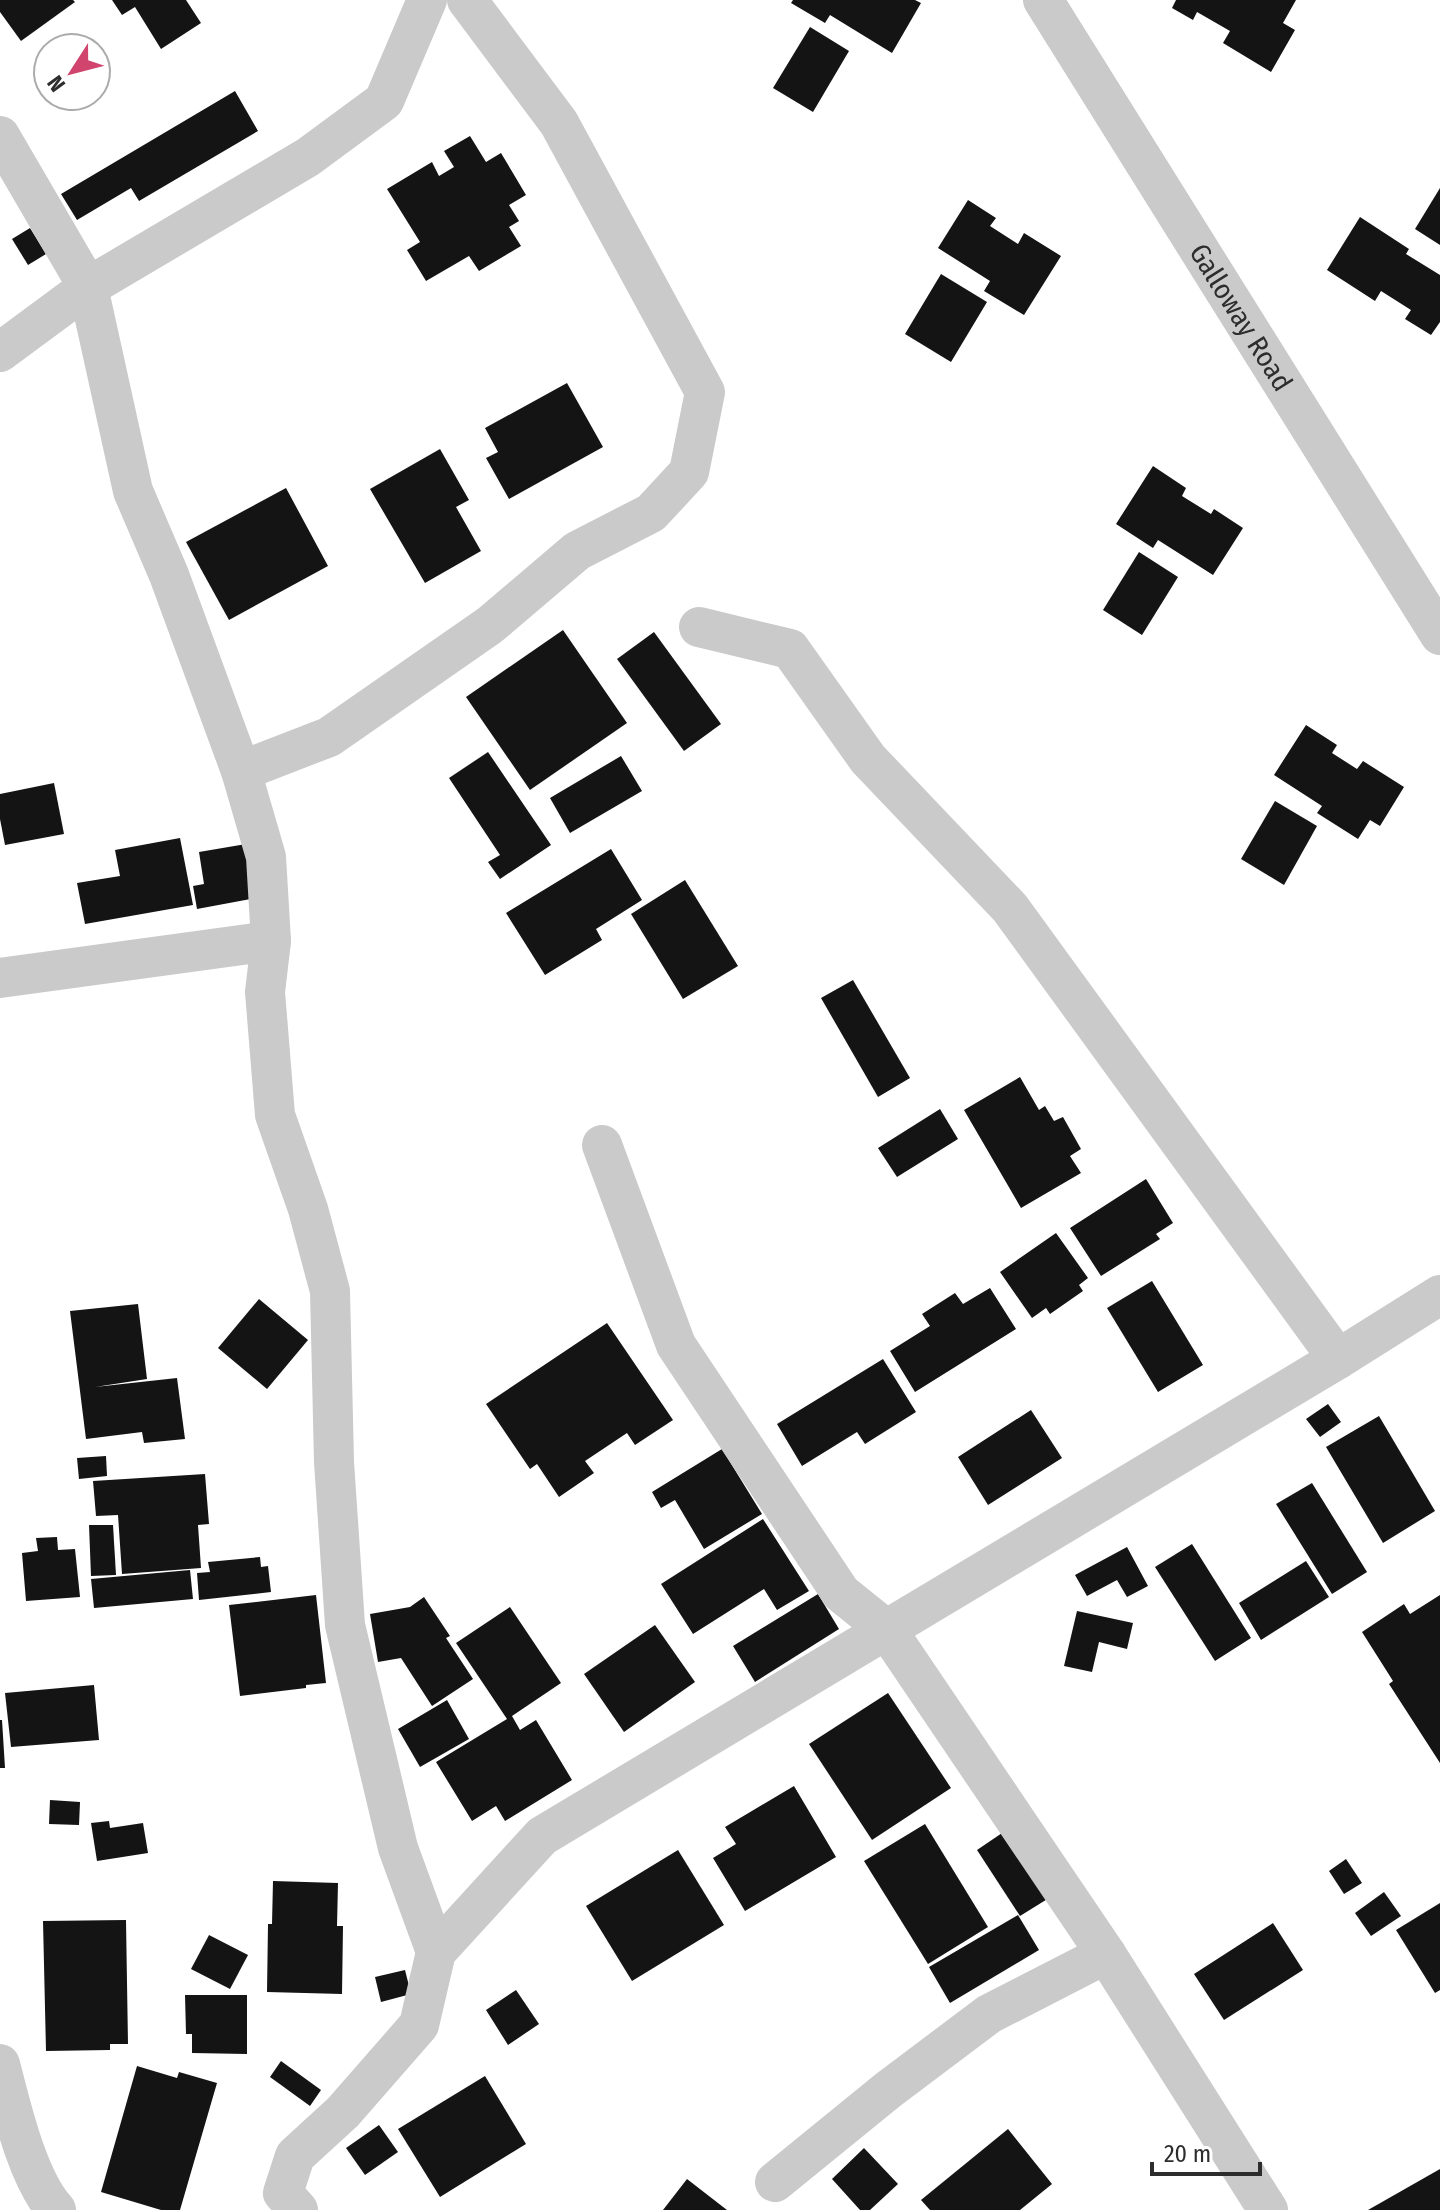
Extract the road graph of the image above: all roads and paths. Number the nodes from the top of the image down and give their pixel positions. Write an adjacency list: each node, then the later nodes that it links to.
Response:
1 (427, 0): 5 (street)
2 (467, 0): 9 (street)
3 (1043, 0): 8 (street, Galloway Road)
4 (0, 136): 5 (street)
5 (88, 287): 6 (street); 9 (street)
6 (0, 352)
7 (699, 627): 14 (street)
8 (1440, 635)
9 (241, 771): 10 (street)
10 (271, 941): 11 (street); 16 (street)
11 (0, 978)
12 (602, 1145): 15 (street)
13 (1440, 1295): 14 (street)
14 (1338, 1359): 15 (street)
15 (887, 1630): 16 (street); 17 (street)
16 (436, 1952): 20 (street)
17 (1106, 1954): 19 (street); 22 (street)
18 (0, 2064): 21 (street)
19 (775, 2182)
20 (286, 2204)
21 (56, 2210)
22 (1268, 2210)

